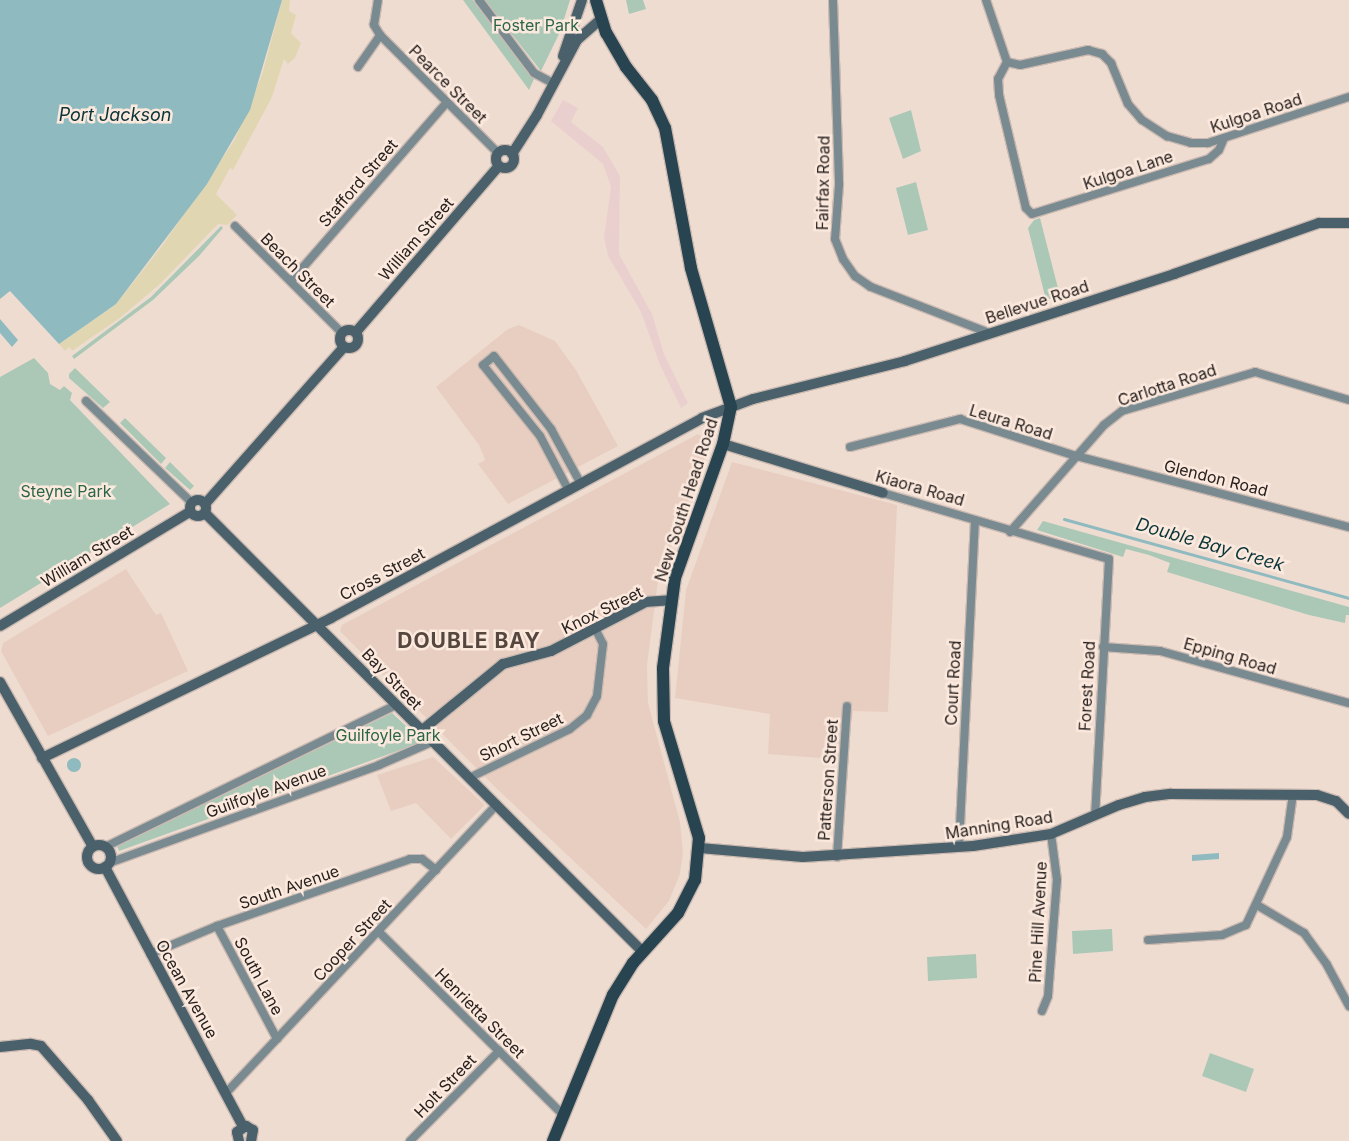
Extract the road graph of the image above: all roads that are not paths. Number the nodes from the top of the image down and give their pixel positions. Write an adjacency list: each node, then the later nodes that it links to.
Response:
1 (378, 0): 8 (street)
2 (479, 0): 11 (street)
3 (582, 0): 11 (street)
4 (596, 0): 7 (main road, New South Head Road)
5 (833, 0): 23 (street, Fairfax Road)
6 (986, 0): 9 (street)
7 (600, 20): 11 (street); 29 (main road, New South Head Road)
8 (380, 34): 10 (street); 13 (street, Pearce Street)
9 (1007, 62): 14 (street, Kulgoa Road); 14 (street, Kulgoa Lane)
10 (358, 66)
11 (555, 78): 16 (street)
12 (1349, 97): 14 (street, Kulgoa Road)
13 (447, 102): 15 (street, Pearce Street); 20 (street, Stafford Street)
14 (1224, 138)
15 (498, 153): 16 (street); 17 (street)
16 (512, 154): 17 (street)
17 (499, 166): 21 (street, William Street)
18 (1349, 223): 23 (street, Bellevue Road)
19 (235, 226): 20 (street, Beach Street)
20 (291, 281): 22 (street, Beach Street)
21 (356, 332): 22 (street); 24 (street)
22 (342, 333): 24 (street)
23 (989, 333): 29 (street, Bellevue Road)
24 (344, 347): 39 (street)
25 (511, 378): 26 (street); 26 (street); 30 (street)
26 (500, 386): 31 (street)
27 (1349, 400): 34 (street, Carlotta Road)
28 (86, 401): 38 (street)
29 (731, 407): 32 (main road, New South Head Road); 35 (street, Cross Street)
30 (549, 426): 31 (street); 35 (street)
31 (538, 434): 36 (street)
32 (723, 444): 37 (street, Kiaora Road); 44 (main road, New South Head Road)
33 (850, 447): 34 (street, Leura Road)
34 (1076, 456): 41 (street, Glendon Road); 42 (street, Carlotta Road)
35 (581, 484): 36 (street, Cross Street)
36 (568, 491): 45 (street, Cross Street)
37 (883, 493): 40 (street, Kiaora Road)
38 (191, 507): 39 (street); 39 (street); 46 (street, William Street)
39 (205, 508): 45 (street, Bay Street)
40 (975, 520): 42 (street, Kiaora Road); 64 (street, Court Road)
41 (1349, 527)
42 (1010, 532): 43 (street, Kiaora Road)
43 (1109, 559): 48 (street, Forest Road)
44 (672, 600): 47 (street, Knox Street); 65 (main road, New South Head Road)
45 (317, 625): 51 (street, Bay Street); 55 (street, Cross Street)
46 (0, 626)
47 (595, 628): 53 (street, Knox Street); 56 (street, Short Street)
48 (1102, 647): 50 (street, Epping Road); 60 (street, Forest Road)
49 (0, 682): 55 (street)
50 (1349, 703)
51 (396, 705): 53 (street, Bay Street); 63 (street, Guilfoyle Avenue)
52 (847, 706): 66 (street, Patterson Street)
53 (421, 731): 54 (street, Bay Street)
54 (432, 742): 56 (street, Bay Street); 67 (street, Guilfoyle Avenue)
55 (42, 758): 62 (street)
56 (469, 778): 58 (street, Bay Street)
57 (1293, 794): 59 (street, Manning Road); 60 (street, Manning Road); 69 (street)
58 (497, 804): 68 (street, Cooper Street); 73 (street, Bay Street)
59 (1349, 814)
60 (1095, 816): 61 (street, Manning Road)
61 (1052, 834): 64 (street, Manning Road); 76 (street, Pine Hill Avenue)
62 (93, 847): 63 (street); 67 (street)
63 (106, 847): 67 (street)
64 (959, 847): 66 (street, Manning Road)
65 (700, 848): 66 (street, Manning Road); 73 (main road, New South Head Road)
66 (837, 856)
67 (107, 865): 74 (street, Ocean Avenue)
68 (436, 870): 70 (street, South Avenue); 71 (street, Cooper Street)
69 (1257, 905): 72 (street); 75 (street)
70 (217, 926): 74 (street, South Avenue); 77 (street, South Lane)
71 (379, 932): 77 (street, Cooper Street); 79 (street, Henrietta Street)
72 (1148, 940)
73 (642, 951): 81 (main road, New South Head Road)
74 (150, 954): 80 (street, Ocean Avenue)
75 (1349, 1006)
76 (1042, 1011)
77 (276, 1039): 80 (street, Cooper Street)
78 (0, 1047): 83 (street)
79 (498, 1050): 81 (street, Henrietta Street); 86 (street, Holt Street)
80 (226, 1093): 82 (street, Ocean Avenue)
81 (562, 1114): 87 (main road, New South Head Road)
82 (243, 1126): 84 (street); 85 (street, Ocean Avenue)
83 (117, 1141)
84 (239, 1141)
85 (251, 1141)
86 (410, 1141)
87 (553, 1141)

